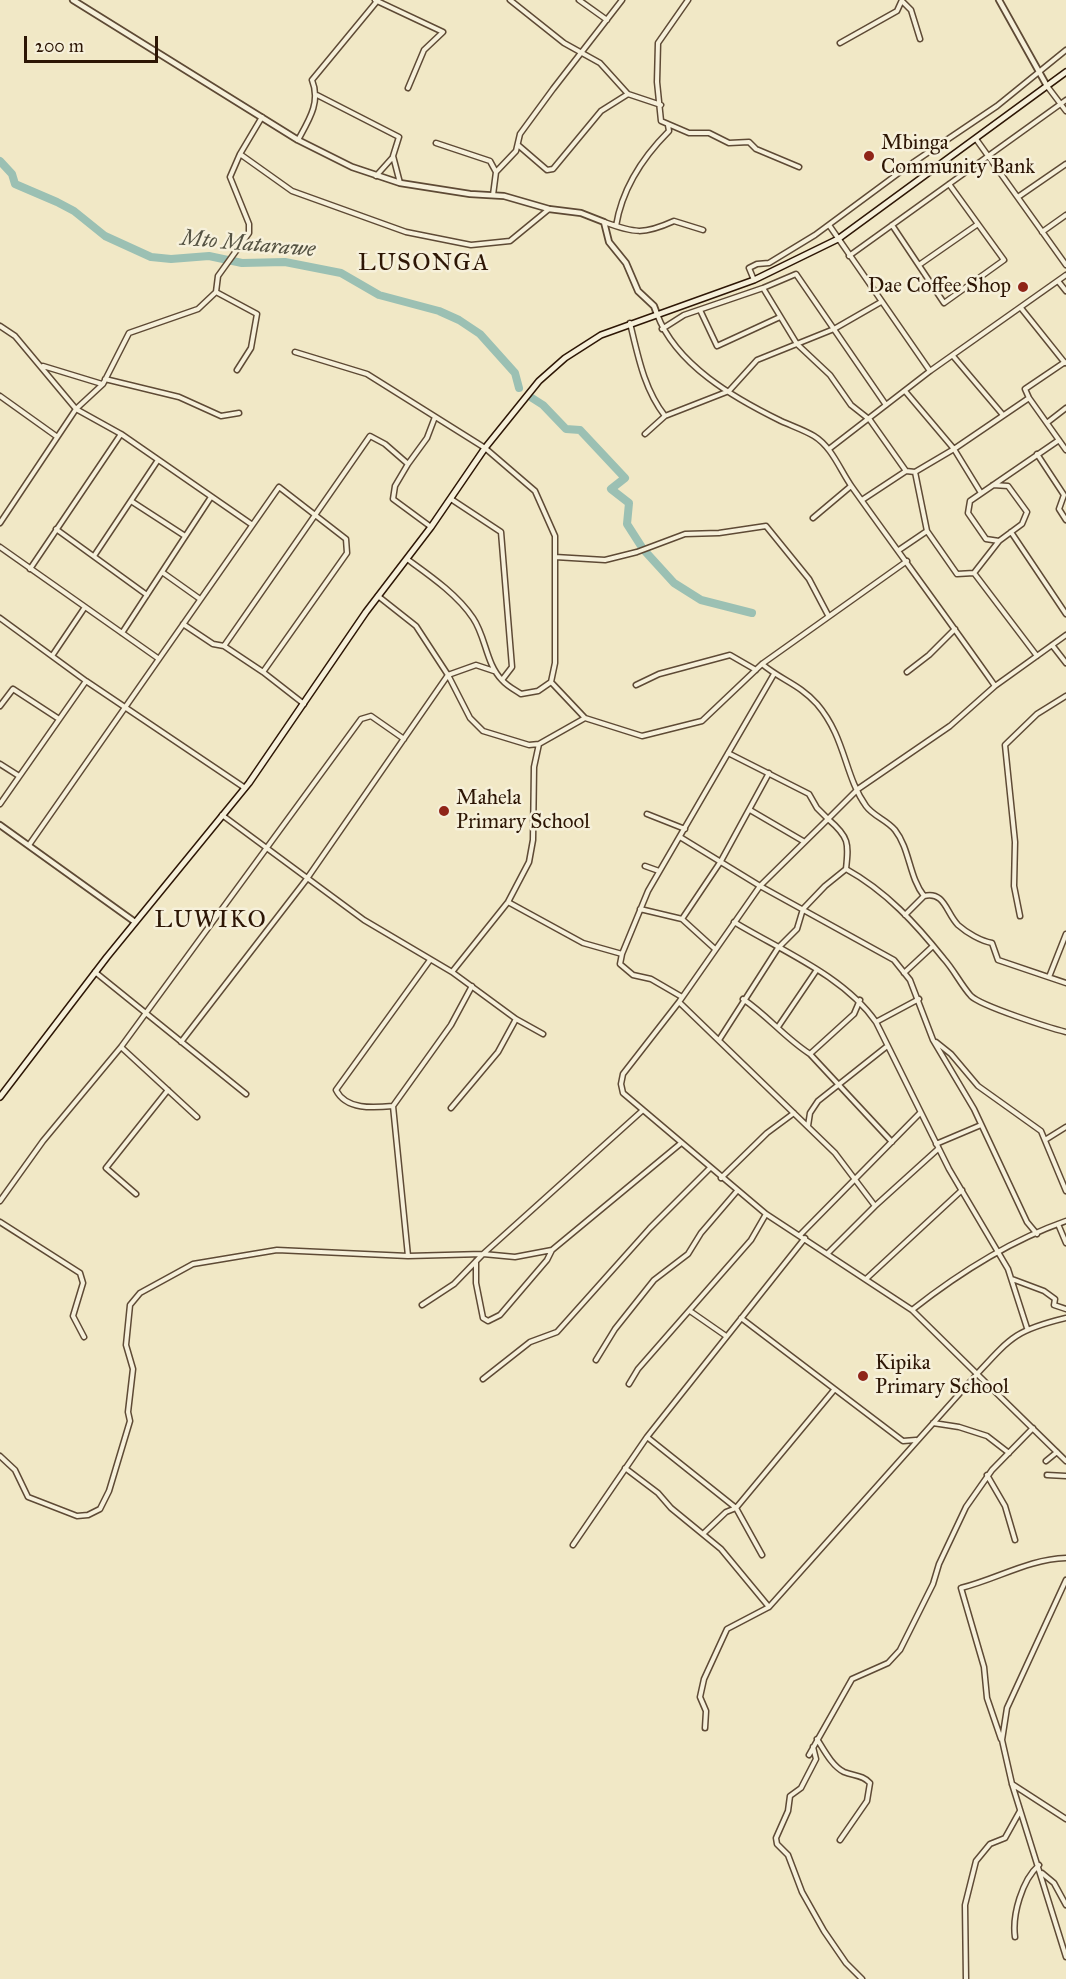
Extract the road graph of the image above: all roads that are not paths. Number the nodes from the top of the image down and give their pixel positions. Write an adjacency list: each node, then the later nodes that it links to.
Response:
1 (73, 0): 24 (street)
2 (510, 0): 13 (street)
3 (579, 0): 9 (street)
4 (622, 0): 9 (street)
5 (688, 0): 22 (street)
6 (902, 0): 10 (street); 11 (street)
7 (999, 0): 15 (street)
8 (377, 1): 17 (street); 19 (street)
9 (607, 20): 13 (street)
10 (920, 39)
11 (840, 43)
12 (1066, 50): 15 (street)
13 (583, 52): 18 (street); 29 (street)
14 (1066, 72): 16 (main road)
15 (1039, 73): 16 (street); 45 (street)
16 (1047, 86): 21 (street); 26 (main road)
17 (408, 88)
18 (628, 94): 22 (street); 29 (street)
19 (317, 95): 27 (street); 31 (street)
20 (1066, 100): 21 (street)
21 (1060, 104): 23 (street); 32 (street)
22 (661, 105): 25 (street)
23 (1066, 111)
24 (262, 117): 27 (street); 30 (street)
25 (668, 126): 34 (street); 47 (street)
26 (976, 139): 32 (street); 50 (main road)
27 (298, 140): 36 (street)
28 (436, 143): 35 (street)
29 (518, 144): 35 (street)
30 (240, 154): 41 (street); 59 (street)
31 (393, 156): 36 (street); 37 (street)
32 (988, 156): 38 (street); 40 (street)
33 (1066, 164): 40 (street)
34 (799, 167)
35 (496, 172): 39 (street)
36 (376, 176): 37 (street)
37 (400, 183): 39 (street)
38 (949, 184): 44 (street); 46 (street)
39 (492, 195): 41 (street)
40 (1018, 197): 49 (street)
41 (549, 209): 43 (street)
42 (1066, 215): 49 (street)
43 (604, 222): 47 (street); 63 (street)
44 (978, 224): 52 (street); 52 (street)
45 (829, 225): 50 (street); 55 (street)
46 (891, 225): 51 (street); 52 (street)
47 (616, 226): 48 (street)
48 (703, 230)
49 (1042, 232): 53 (street)
50 (838, 239): 51 (street); 55 (main road)
51 (849, 256): 60 (street)
52 (919, 265)
53 (1066, 265)
54 (1066, 276): 56 (street)
55 (754, 280): 63 (main road)
56 (1058, 281): 58 (street); 61 (street)
57 (763, 288): 62 (street); 64 (street); 68 (street)
58 (1066, 291)
59 (216, 292): 74 (street); 76 (street)
60 (881, 302): 68 (street); 75 (street)
61 (1021, 308): 71 (street); 72 (street)
62 (700, 310): 64 (street); 67 (street)
63 (657, 314): 65 (main road); 67 (street)
64 (780, 317): 69 (street)
65 (630, 323): 86 (street); 94 (main road)
66 (0, 326): 73 (street)
67 (662, 329): 77 (street)
68 (834, 329): 69 (street); 81 (street)
69 (797, 344): 77 (street); 88 (street)
70 (296, 352): 87 (street)
71 (953, 356): 75 (street); 85 (street)
72 (1065, 363): 80 (street)
73 (42, 366): 76 (street); 83 (street)
74 (237, 370)
75 (930, 371): 78 (street)
76 (104, 382): 83 (street); 84 (street)
77 (729, 391): 86 (street); 95 (street)
78 (905, 391): 81 (street); 96 (street)
79 (0, 396): 92 (street)
80 (1029, 398): 85 (street); 89 (street)
81 (886, 405): 88 (street)
82 (1066, 408): 89 (street)
83 (76, 409): 90 (street); 92 (street)
84 (239, 413)
85 (1003, 415): 96 (street)
86 (666, 416): 91 (street)
87 (435, 417): 94 (street); 100 (street)
88 (870, 420): 95 (street); 101 (street)
89 (1048, 422): 93 (street)
90 (120, 434): 99 (street); 116 (street)
91 (645, 434)
92 (56, 436): 113 (street)
93 (1059, 441): 97 (street); 98 (street)
94 (485, 448): 107 (main road); 124 (street)
95 (829, 449): 104 (street)
96 (954, 449): 102 (street); 105 (street)
97 (1066, 450)
98 (1037, 454): 103 (street); 112 (street)
99 (158, 460): 106 (street); 109 (street)
100 (408, 464): 110 (street); 115 (street)
101 (906, 471): 102 (street); 108 (street)
102 (915, 472): 117 (street)
103 (993, 484): 105 (street); 118 (street)
104 (852, 486): 108 (street); 111 (street)
105 (981, 493): 120 (street)
106 (211, 497): 114 (street); 119 (street)
107 (451, 499): 115 (main road); 154 (street)
108 (862, 500): 122 (street)
109 (131, 501): 119 (street); 123 (street)
110 (314, 514): 114 (street); 142 (street); 149 (street)
111 (813, 518)
112 (1066, 520)
113 (0, 523)
114 (251, 524): 132 (street)
115 (431, 527): 125 (main road)
116 (56, 529): 123 (street); 127 (street)
117 (927, 531): 122 (street); 129 (street)
118 (1011, 532): 120 (street); 134 (street)
119 (185, 536): 128 (street)
120 (999, 541): 129 (street)
121 (0, 547): 127 (street)
122 (899, 550): 126 (street)
123 (94, 556): 130 (street)
124 (555, 557): 135 (street); 156 (street)
125 (406, 558): 131 (main road); 150 (street)
126 (907, 561): 135 (street); 138 (street)
127 (30, 568): 133 (street)
128 (162, 572): 130 (street); 132 (street)
129 (974, 573): 144 (street)
130 (147, 595): 139 (street)
131 (378, 596): 153 (street); 160 (main road)
132 (200, 599): 137 (street)
133 (85, 608): 139 (street); 143 (street)
134 (1066, 614)
135 (828, 615): 147 (street)
136 (0, 618): 143 (street)
137 (183, 624): 142 (street); 145 (street)
138 (955, 629): 151 (street); 158 (street)
139 (122, 633): 145 (street)
140 (1066, 635): 141 (street)
141 (1052, 645): 144 (street); 146 (street)
142 (224, 646): 149 (street)
143 (52, 656): 155 (street)
144 (1036, 656): 158 (street)
145 (159, 659): 162 (street)
146 (1066, 663)
147 (762, 664): 148 (street); 152 (street)
148 (756, 670): 157 (street); 164 (street)
149 (263, 672): 160 (street)
150 (497, 672): 153 (street); 154 (street)
151 (907, 672)
152 (774, 674): 167 (street); 172 (street)
153 (448, 675): 165 (street); 166 (street)
154 (502, 680): 156 (street)
155 (86, 681): 162 (street); 163 (street)
156 (551, 682): 164 (street)
157 (636, 685)
158 (995, 686): 172 (street)
159 (1066, 696): 195 (street)
160 (304, 704): 171 (main road)
161 (0, 706): 163 (street)
162 (126, 708): 171 (street); 182 (street)
163 (59, 718): 170 (street)
164 (585, 718): 166 (street)
165 (404, 739): 183 (street); 188 (street)
166 (539, 744): 191 (street)
167 (728, 753): 169 (street); 179 (street)
168 (0, 764): 170 (street)
169 (769, 773): 174 (street); 177 (street)
170 (19, 776): 173 (street)
171 (245, 788): 176 (main road)
172 (858, 789): 177 (street); 190 (street)
173 (0, 804)
174 (750, 810): 181 (street); 184 (street)
175 (647, 814): 179 (street)
176 (222, 815): 183 (street); 197 (main road)
177 (828, 819): 181 (street); 186 (street)
178 (0, 825): 182 (street)
179 (685, 829): 180 (street)
180 (680, 837): 184 (street); 187 (street)
181 (803, 841): 189 (street)
182 (29, 845): 197 (street)
183 (268, 849): 188 (street); 217 (street)
184 (721, 861): 189 (street); 196 (street)
185 (645, 866): 187 (street)
186 (846, 869): 193 (street); 194 (street)
187 (659, 871): 192 (street)
188 (306, 880): 204 (street); 225 (street)
189 (760, 886): 193 (street); 198 (street)
190 (924, 896): 194 (street); 209 (street)
191 (508, 902): 203 (street); 207 (street)
192 (640, 909): 196 (street); 203 (street)
193 (803, 909): 201 (street); 208 (street)
194 (905, 915): 200 (street)
195 (1020, 916)
196 (682, 919): 202 (street)
197 (135, 922): 206 (main road)
198 (735, 922): 201 (street); 202 (street)
199 (1066, 934): 209 (street)
200 (933, 946): 208 (street); 221 (street)
201 (778, 948): 205 (street); 213 (street)
202 (715, 950): 212 (street)
203 (622, 954): 212 (street)
204 (430, 960): 207 (street); 233 (street)
205 (816, 971): 215 (street); 220 (street)
206 (95, 972): 217 (street); 232 (main road)
207 (452, 972): 211 (street)
208 (904, 973): 214 (street)
209 (1049, 977): 210 (street)
210 (1066, 983)
211 (472, 986): 218 (street); 233 (street)
212 (682, 998): 216 (street)
213 (743, 999): 220 (street); 223 (street)
214 (919, 999): 219 (street); 224 (street)
215 (860, 1000): 219 (street); 228 (street)
216 (679, 1002): 223 (street); 235 (street)
217 (145, 1012): 225 (street); 226 (street)
218 (516, 1019): 222 (street); 234 (street)
219 (876, 1022): 227 (street)
220 (778, 1027): 228 (street)
221 (1066, 1032)
222 (543, 1034)
223 (719, 1040): 236 (street)
224 (933, 1040): 239 (street); 242 (street)
225 (181, 1042): 231 (street)
226 (121, 1047): 230 (street); 253 (street)
227 (887, 1047): 229 (street); 237 (street)
228 (810, 1054): 229 (street)
229 (838, 1084): 240 (street); 243 (street)
230 (168, 1090): 238 (street); 252 (street)
231 (246, 1094)
232 (0, 1097)
233 (393, 1106): 267 (street)
234 (451, 1108)
235 (643, 1110): 244 (street); 265 (street)
236 (794, 1113): 240 (street); 247 (street)
237 (920, 1113): 243 (street); 245 (street)
238 (197, 1117)
239 (982, 1125): 245 (street); 259 (street)
240 (808, 1127): 248 (street)
241 (1066, 1127): 242 (street)
242 (1045, 1140): 251 (street)
243 (892, 1142): 248 (street)
244 (680, 1144): 246 (street); 263 (street)
245 (937, 1147): 249 (street); 254 (street)
246 (710, 1168): 247 (street); 282 (street)
247 (722, 1178): 250 (street)
248 (855, 1181): 254 (street); 260 (street)
249 (962, 1190): 264 (street); 270 (street)
250 (737, 1191): 255 (street); 280 (street)
251 (1066, 1191)
252 (136, 1194)
253 (0, 1201)
254 (875, 1206): 266 (street)
255 (766, 1214): 260 (street); 274 (street)
256 (1066, 1221): 258 (street)
257 (0, 1222): 279 (street)
258 (1058, 1224): 259 (street); 262 (street)
259 (1037, 1234): 264 (street)
260 (800, 1235): 261 (street)
261 (805, 1238): 266 (street); 275 (street)
262 (1066, 1242)
263 (552, 1250): 265 (street); 268 (street)
264 (997, 1252): 269 (street); 273 (street)
265 (483, 1254): 267 (street); 268 (street)
266 (828, 1254): 270 (street)
267 (408, 1256): 291 (street)
268 (476, 1261): 271 (street)
269 (1012, 1278): 272 (street); 277 (street)
270 (866, 1279): 273 (street)
271 (422, 1305)
272 (1066, 1309)
273 (912, 1310): 281 (street)
274 (690, 1311): 278 (street); 283 (street)
275 (741, 1318): 278 (street); 284 (street)
276 (1066, 1318): 277 (street)
277 (1027, 1328): 281 (street)
278 (726, 1336): 287 (street)
279 (84, 1337)
280 (596, 1360)
281 (977, 1374): 285 (street); 286 (street)
282 (483, 1379)
283 (629, 1384)
284 (834, 1390): 288 (street); 298 (street)
285 (933, 1423): 288 (street); 290 (street)
286 (1033, 1428): 289 (street); 290 (street)
287 (647, 1437): 294 (street); 298 (street)
288 (916, 1440): 307 (street)
289 (1057, 1452): 292 (street); 293 (street)
290 (1008, 1453): 295 (street)
291 (0, 1456)
292 (1046, 1461)
293 (1066, 1461)
294 (625, 1468): 299 (street); 301 (street)
295 (987, 1475): 300 (street); 309 (street)
296 (1047, 1475): 297 (street)
297 (1066, 1476)
298 (736, 1508): 299 (street); 302 (street)
299 (704, 1533): 307 (street)
300 (1015, 1540)
301 (573, 1545)
302 (762, 1555)
303 (1066, 1558): 310 (street)
304 (1066, 1580): 305 (street)
305 (1060, 1592): 306 (street); 310 (street)
306 (1066, 1592)
307 (769, 1606): 308 (street)
308 (705, 1728)
309 (817, 1738): 311 (street); 316 (street)
310 (1002, 1740): 313 (street)
311 (813, 1746): 312 (street); 322 (street)
312 (809, 1755)
313 (1012, 1784): 314 (street); 315 (street)
314 (1020, 1810): 317 (street); 323 (street)
315 (1066, 1819)
316 (840, 1840)
317 (1039, 1865): 318 (street); 320 (street)
318 (1041, 1873): 319 (street); 321 (street)
319 (1066, 1905)
320 (1015, 1937)
321 (1066, 1957)
322 (862, 1979)
323 (966, 1979)

